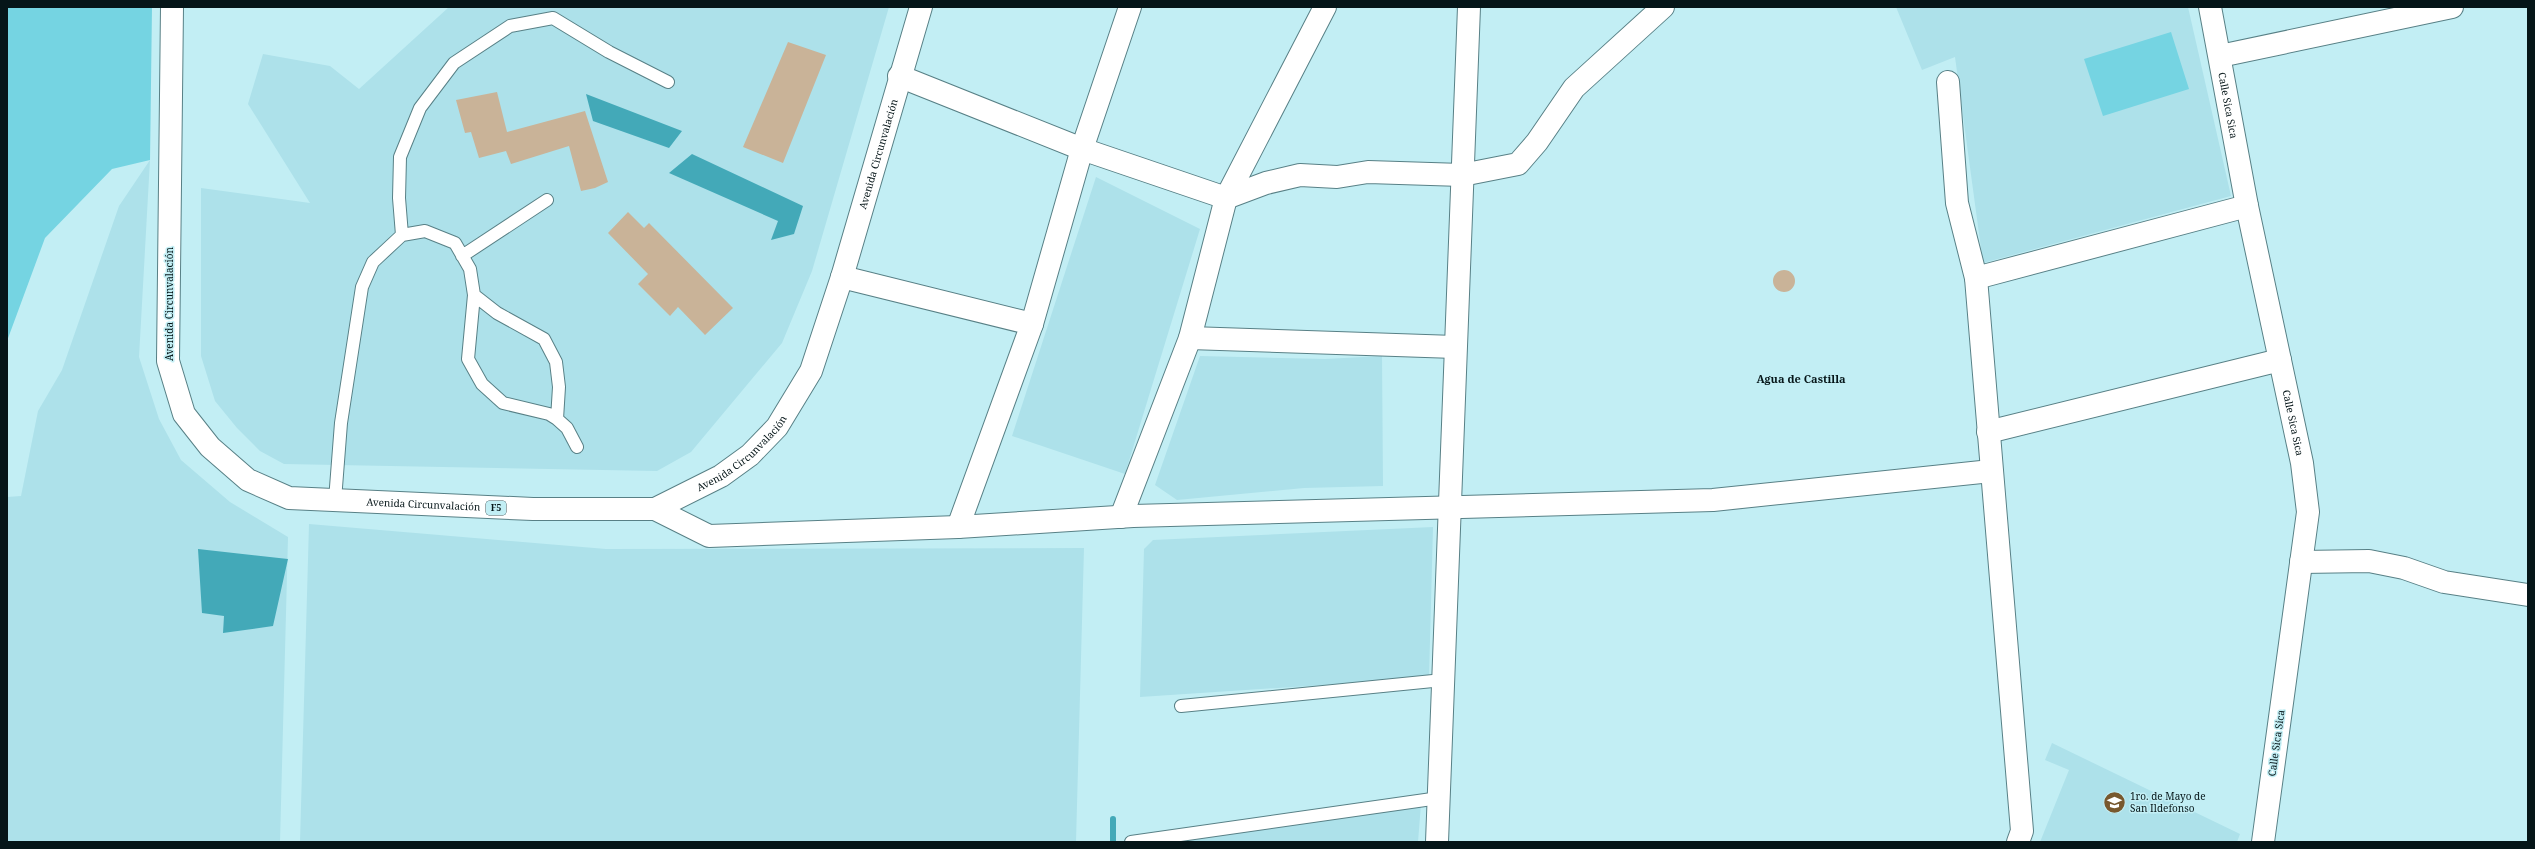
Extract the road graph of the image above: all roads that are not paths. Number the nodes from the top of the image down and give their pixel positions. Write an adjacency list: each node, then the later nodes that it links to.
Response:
1 (172, 7): 31 (main road, Avenida Circunvalación / F5)
2 (921, 7): 10 (main road, Avenida Circunvalación / F5)
3 (1130, 7): 13 (main road)
4 (1325, 7): 15 (main road)
5 (1663, 7): 14 (main road)
6 (2210, 7): 9 (main road, Calle Sica Sica)
7 (2452, 7): 9 (main road)
8 (1467, 9): 14 (main road)
9 (2220, 56): 17 (main road, Calle Sica Sica)
10 (899, 76): 13 (main road); 20 (main road, Avenida Circunvalación / F5)
11 (668, 82): 18 (lane)
12 (1948, 82): 21 (main road)
13 (1082, 148): 15 (main road); 23 (main road)
14 (1462, 175): 15 (main road); 25 (main road)
15 (1226, 198): 24 (main road)
16 (547, 200): 19 (lane)
17 (2247, 206): 21 (main road); 26 (main road, Calle Sica Sica)
18 (402, 235): 19 (lane); 31 (lane)
19 (462, 256): 22 (lane)
20 (842, 276): 23 (main road); 32 (main road, Avenida Circunvalación / F5)
21 (1976, 278): 28 (main road)
22 (474, 295): 27 (lane); 27 (lane)
23 (1032, 324): 35 (main road)
24 (1190, 338): 25 (main road); 34 (main road)
25 (1455, 347): 33 (main road)
26 (2280, 360): 28 (main road); 36 (main road, Calle Sica Sica)
27 (557, 419): 29 (lane)
28 (1988, 432): 30 (main road)
29 (577, 447)
30 (1991, 471): 33 (main road); 43 (main road)
31 (335, 500): 32 (main road, Avenida Circunvalación / F5)
32 (655, 509): 35 (main road)
33 (1448, 509): 34 (main road); 38 (main road)
34 (1121, 517): 35 (main road)
35 (958, 528)
36 (2301, 562): 37 (main road); 44 (main road, Calle Sica Sica)
37 (2528, 595)
38 (1443, 680): 39 (lane); 40 (main road)
39 (1180, 706)
40 (1439, 798): 41 (lane); 42 (main road)
41 (1131, 842)
42 (1437, 842)
43 (2018, 842)
44 (2263, 842)

